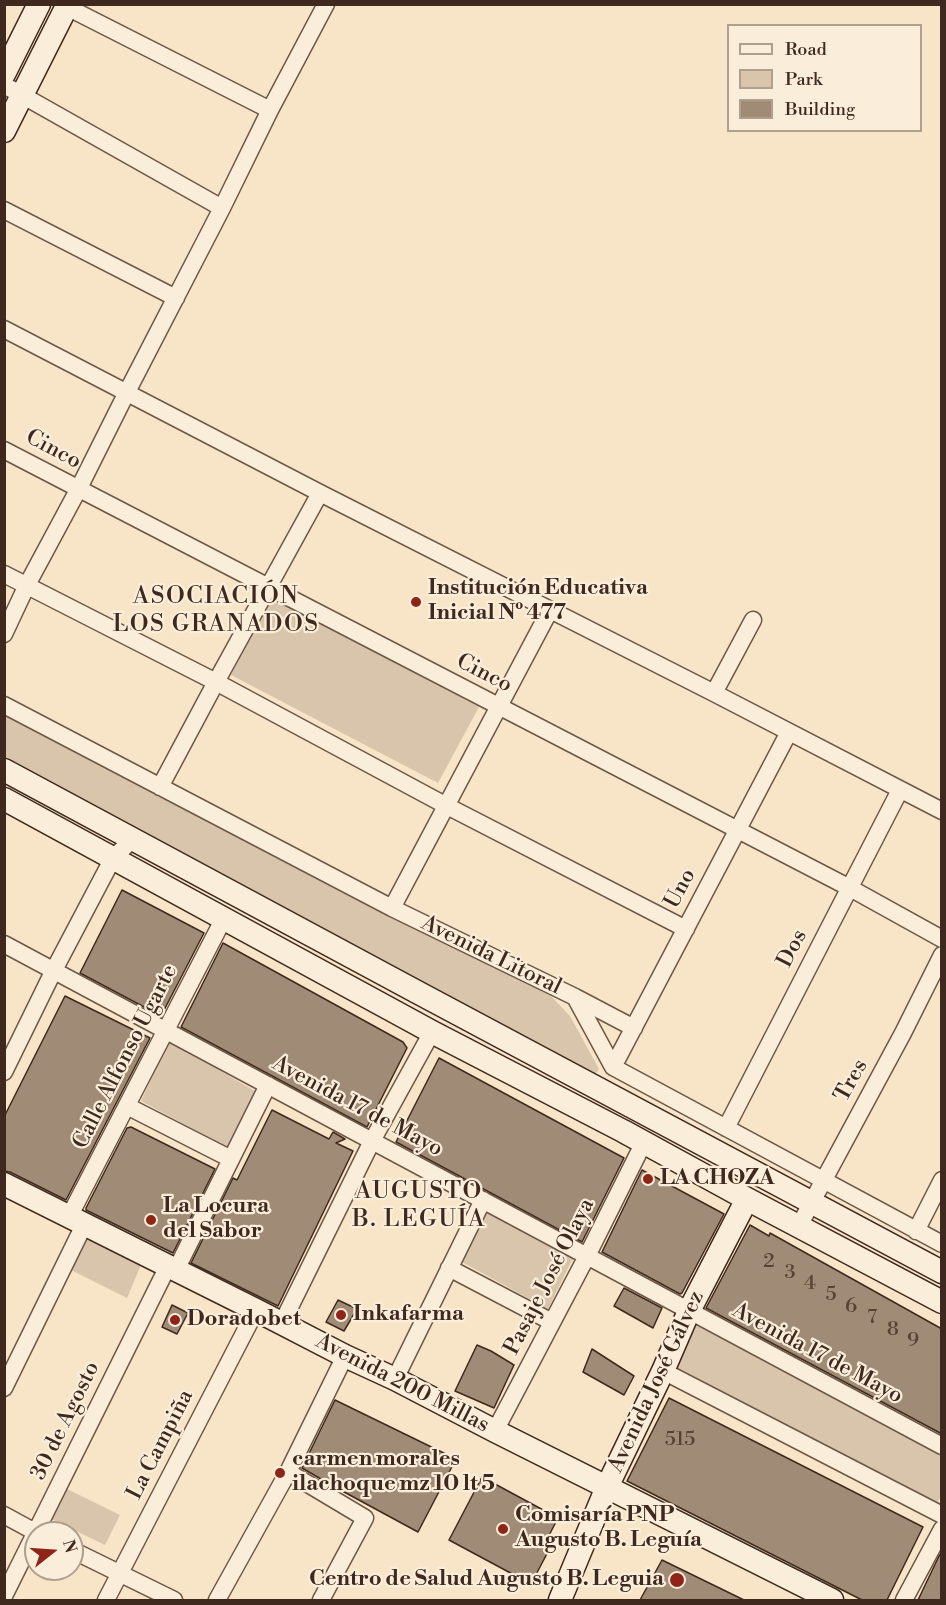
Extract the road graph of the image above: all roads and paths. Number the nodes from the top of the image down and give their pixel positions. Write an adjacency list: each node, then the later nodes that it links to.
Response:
1 (39, 4): 4 (main road)
2 (68, 6): 5 (main road); 6 (street)
3 (320, 8): 6 (street)
4 (4, 74)
5 (14, 90): 7 (main road); 8 (street)
6 (270, 110): 8 (street)
7 (4, 131)
8 (222, 208): 10 (street)
9 (4, 210): 10 (street)
10 (176, 298): 12 (street)
11 (4, 329): 12 (street)
12 (127, 392): 14 (street); 15 (street)
13 (4, 450): 14 (street, Cinco)
14 (78, 490): 17 (street); 18 (street, Cinco)
15 (320, 493): 18 (street); 19 (street)
16 (4, 574): 17 (street)
17 (27, 585): 21 (street); 22 (street)
18 (268, 588): 22 (street); 25 (street, Cinco)
19 (550, 610): 23 (street); 25 (street)
20 (753, 620): 23 (street)
21 (4, 634)
22 (216, 682): 28 (street); 31 (street)
23 (714, 693): 26 (street)
24 (4, 705): 28 (street, Avenida Litoral)
25 (499, 707): 31 (street); 33 (street, Cinco)
26 (789, 732): 29 (street); 33 (street, Uno)
27 (4, 770): 34 (main road)
28 (160, 788): 37 (street, Avenida Litoral)
29 (900, 790): 32 (street); 36 (street, Dos)
30 (4, 799): 35 (main road)
31 (445, 805): 37 (street); 39 (street)
32 (942, 811)
33 (737, 830): 36 (street, Cinco); 39 (street, Uno)
34 (133, 839): 35 (street); 61 (main road)
35 (113, 858): 38 (main road); 43 (street)
36 (850, 888): 40 (street, Cinco); 52 (street, Dos)
37 (392, 908): 44 (street, Avenida Litoral)
38 (224, 918): 46 (street, Calle Alfonso Ugarte); 47 (main road)
39 (686, 929): 45 (street, Uno)
40 (942, 939)
41 (4, 944): 43 (street, Avenida 17 de Mayo)
42 (942, 955): 56 (street, Tres)
43 (54, 970): 46 (street, Avenida 17 de Mayo); 49 (street)
44 (575, 997): 45 (street); 48 (street, Avenida Litoral)
45 (634, 1028): 48 (street, Uno)
46 (165, 1030): 50 (street, Avenida 17 de Mayo); 51 (street, Calle Alfonso Ugarte)
47 (432, 1032): 53 (street); 54 (main road)
48 (614, 1067): 52 (street)
49 (4, 1072)
50 (268, 1085): 53 (street, Avenida 17 de Mayo); 55 (street, 30 de Agosto)
51 (128, 1106): 55 (street); 62 (street, Calle Alfonso Ugarte)
52 (726, 1128): 56 (street)
53 (372, 1141): 60 (street, Avenida 17 de Mayo); 74 (street)
54 (644, 1143): 59 (main road); 66 (street, Pasaje José Olaya)
55 (231, 1159): 67 (street, 30 de Agosto)
56 (823, 1180): 61 (street, Tres); 64 (street)
57 (942, 1180): 64 (street)
58 (4, 1184): 62 (main road, Avenida 200 Millas)
59 (747, 1199): 63 (main road); 72 (main road, Avenida José Gálvez)
60 (483, 1200): 66 (street, Avenida 17 de Mayo); 68 (street)
61 (811, 1202): 63 (street, Tres); 69 (main road)
62 (77, 1221): 67 (main road, Avenida 200 Millas); 78 (street, Calle Alfonso Ugarte)
63 (799, 1226): 70 (main road)
64 (916, 1230): 65 (street)
65 (942, 1244)
66 (587, 1256): 72 (street, Avenida 17 de Mayo); 73 (street, Pasaje José Olaya)
67 (172, 1268): 71 (main road, Avenida 200 Millas); 85 (street, 30 de Agosto)
68 (449, 1268): 73 (street); 77 (street)
69 (942, 1272)
70 (942, 1302)
71 (256, 1310): 74 (main road, Avenida 200 Millas); 90 (street, La Campiña)
72 (689, 1311): 76 (main road, Avenida José Gálvez); 80 (street, Avenida 17 de Mayo)
73 (552, 1322): 79 (street, Pasaje José Olaya)
74 (282, 1323): 75 (main road, Avenida 200 Millas)
75 (345, 1356): 77 (main road, Avenida 200 Millas); 81 (street)
76 (663, 1371): 82 (main road, Avenida José Gálvez); 84 (street)
77 (394, 1379): 79 (main road, Avenida 200 Millas)
78 (4, 1388)
79 (495, 1431): 82 (main road, Avenida 200 Millas)
80 (942, 1446)
81 (288, 1472): 94 (street); 95 (street)
82 (607, 1487): 96 (main road, Avenida José Gálvez); 97 (main road, Avenida 200 Millas)
83 (4, 1515): 86 (street)
84 (942, 1515)
85 (43, 1521)
86 (24, 1526)
87 (942, 1528): 98 (street)
88 (84, 1556): 90 (street)
89 (24, 1558): 91 (street, 30 de Agosto)
90 (119, 1574): 92 (street, La Campiña); 93 (street)
91 (4, 1596)
92 (106, 1600)
93 (174, 1600)
94 (217, 1600)
95 (321, 1600)
96 (560, 1600)
97 (832, 1600)
98 (904, 1600)

